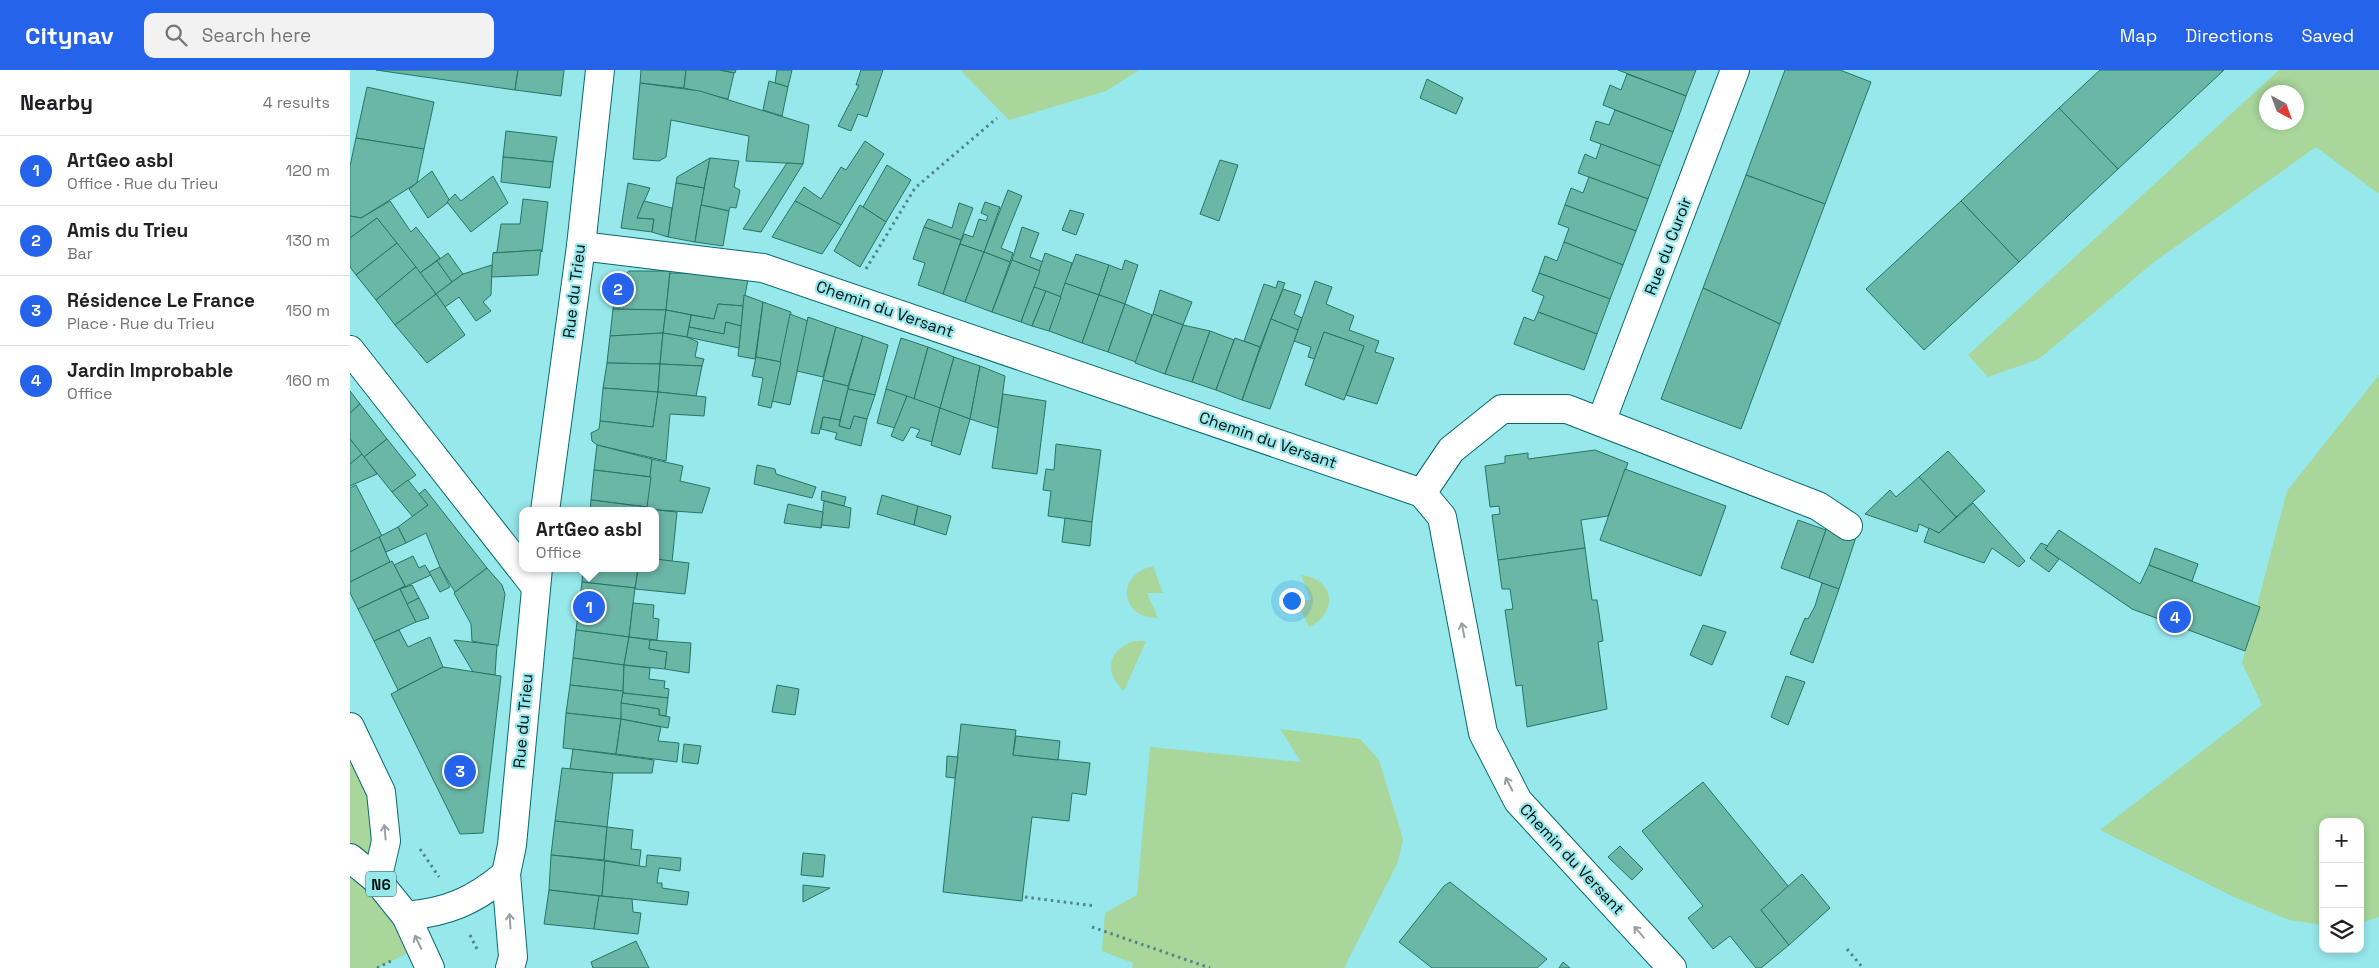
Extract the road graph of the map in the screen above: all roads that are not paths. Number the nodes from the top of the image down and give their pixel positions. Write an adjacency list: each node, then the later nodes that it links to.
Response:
1 (600, 70): 3 (street, Rue du Trieu)
2 (1735, 70): 5 (street, Rue du Curoir)
3 (580, 246): 6 (street, Chemin du Versant); 7 (street, Rue du Trieu)
4 (350, 350): 9 (street)
5 (1601, 422): 6 (street); 8 (street)
6 (1422, 493): 18 (street, Chemin du Versant, one-way to 6)
7 (546, 507)
8 (1848, 526)
9 (519, 555)
10 (537, 577): 13 (street, Rue du Trieu)
11 (350, 727): 14 (street, one-way to 11)
12 (350, 858): 14 (street, N6)
13 (506, 874): 15 (street); 17 (street, Rue du Trieu, one-way to 13)
14 (377, 880): 15 (street, N6)
15 (406, 916): 16 (street, N6, one-way to 15)
16 (430, 968)
17 (510, 968)
18 (1672, 968)

